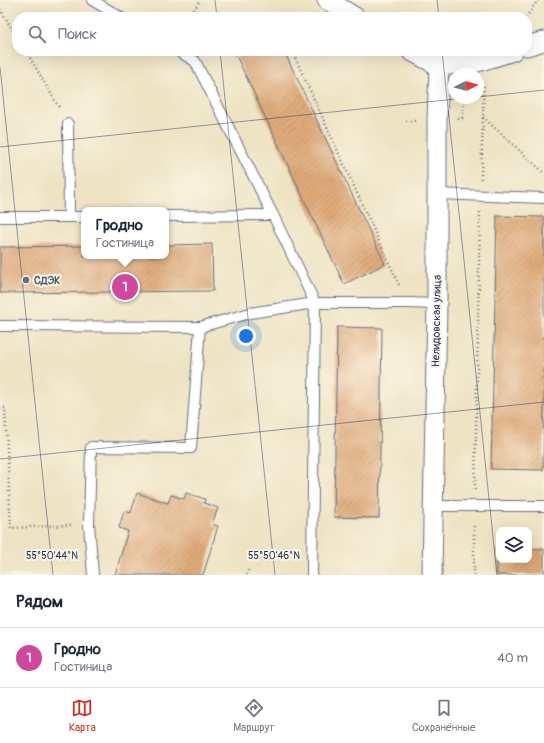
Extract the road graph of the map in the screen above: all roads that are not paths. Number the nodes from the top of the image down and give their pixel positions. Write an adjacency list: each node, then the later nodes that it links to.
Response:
1 (92, 0): 3 (lane)
2 (327, 0): 4 (street)
3 (112, 12)
4 (347, 12)
5 (544, 41): 6 (street)
6 (532, 45)
7 (186, 56): 14 (lane)
8 (420, 56): 10 (street)
9 (497, 56): 10 (street)
10 (438, 66): 12 (street, Нелидовская улица)
11 (68, 124): 18 (lane)
12 (437, 194): 13 (lane); 20 (street, Нелидовская улица)
13 (544, 198)
14 (273, 215): 16 (lane); 19 (lane)
15 (81, 216): 18 (lane)
16 (169, 216)
17 (0, 217): 18 (lane)
18 (70, 217)
19 (315, 303): 20 (lane); 22 (lane); 26 (lane)
20 (437, 304): 23 (street, Нелидовская улица)
21 (0, 326): 22 (lane)
22 (200, 327): 25 (lane)
23 (434, 506): 24 (lane); 27 (street, Нелидовская улица)
24 (544, 506)
25 (93, 575)
26 (312, 575)
27 (432, 575)

